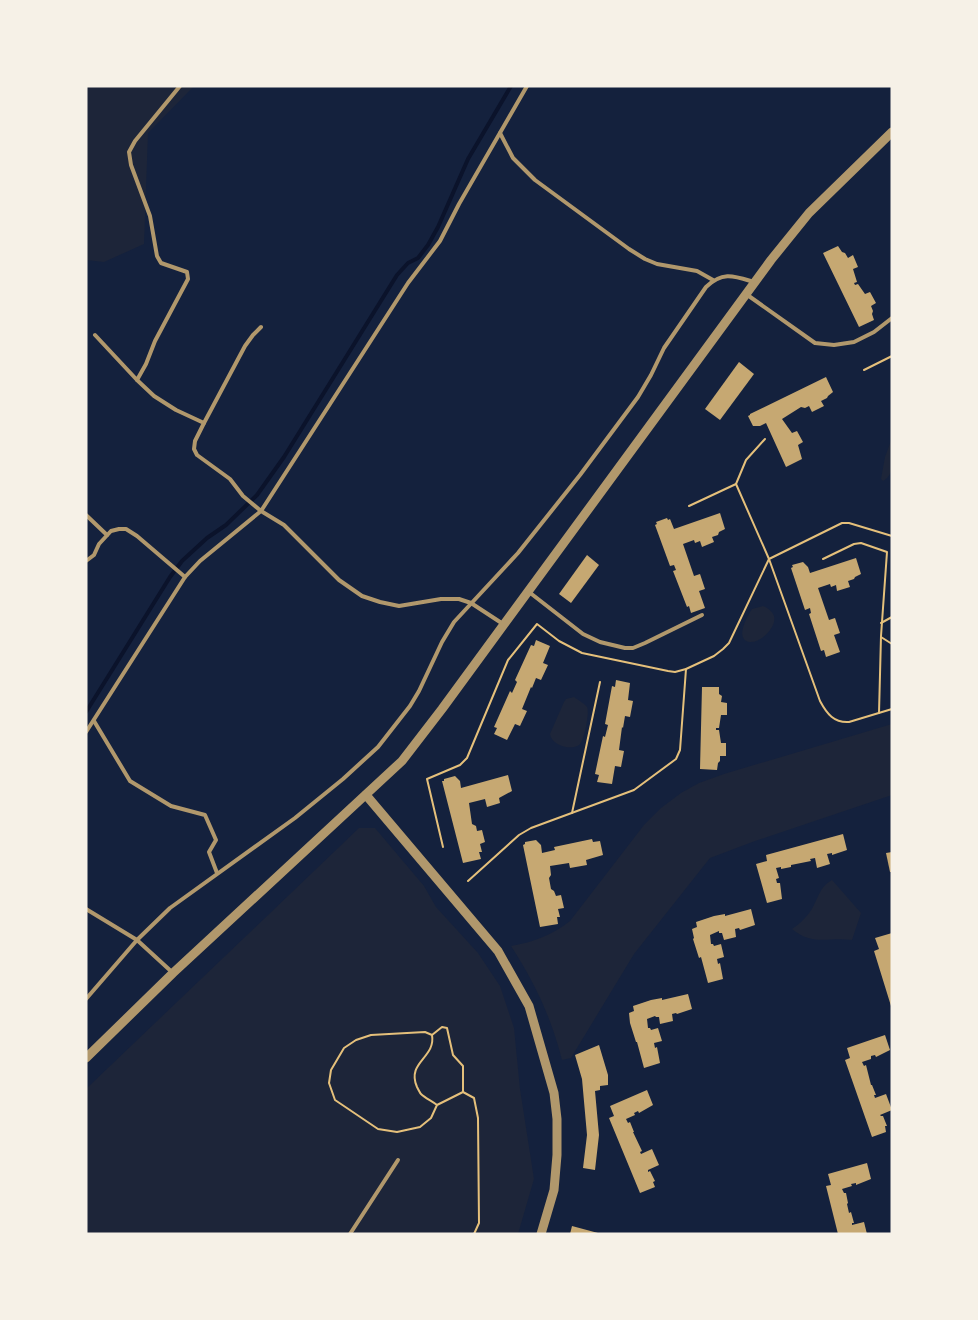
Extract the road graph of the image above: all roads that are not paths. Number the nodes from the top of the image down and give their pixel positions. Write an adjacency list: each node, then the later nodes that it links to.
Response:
1 (180, 86): 11 (lane)
2 (527, 86): 4 (lane)
3 (892, 132): 6 (street)
4 (500, 133): 5 (lane); 13 (lane)
5 (714, 280): 6 (lane); 19 (lane)
6 (755, 282): 7 (street)
7 (746, 294): 8 (lane); 18 (street)
8 (892, 318)
9 (261, 327): 12 (lane)
10 (95, 335): 11 (lane)
11 (137, 380): 12 (lane)
12 (204, 423): 13 (lane)
13 (261, 511): 17 (lane); 19 (lane)
14 (86, 516): 15 (lane)
15 (107, 536): 16 (lane); 17 (lane)
16 (86, 561)
17 (185, 577): 22 (lane)
18 (527, 591): 20 (lane); 21 (street); 24 (street)
19 (471, 603): 21 (lane); 25 (lane)
20 (702, 615)
21 (500, 622): 24 (street)
22 (94, 720): 23 (lane); 25 (lane)
23 (86, 732)
24 (366, 795): 28 (street); 33 (street)
25 (217, 873): 27 (lane)
26 (86, 908): 27 (lane)
27 (137, 940): 28 (lane); 29 (lane)
28 (173, 973): 30 (street)
29 (86, 999)
30 (86, 1058)
31 (398, 1160): 32 (lane)
32 (350, 1234)
33 (541, 1234)

